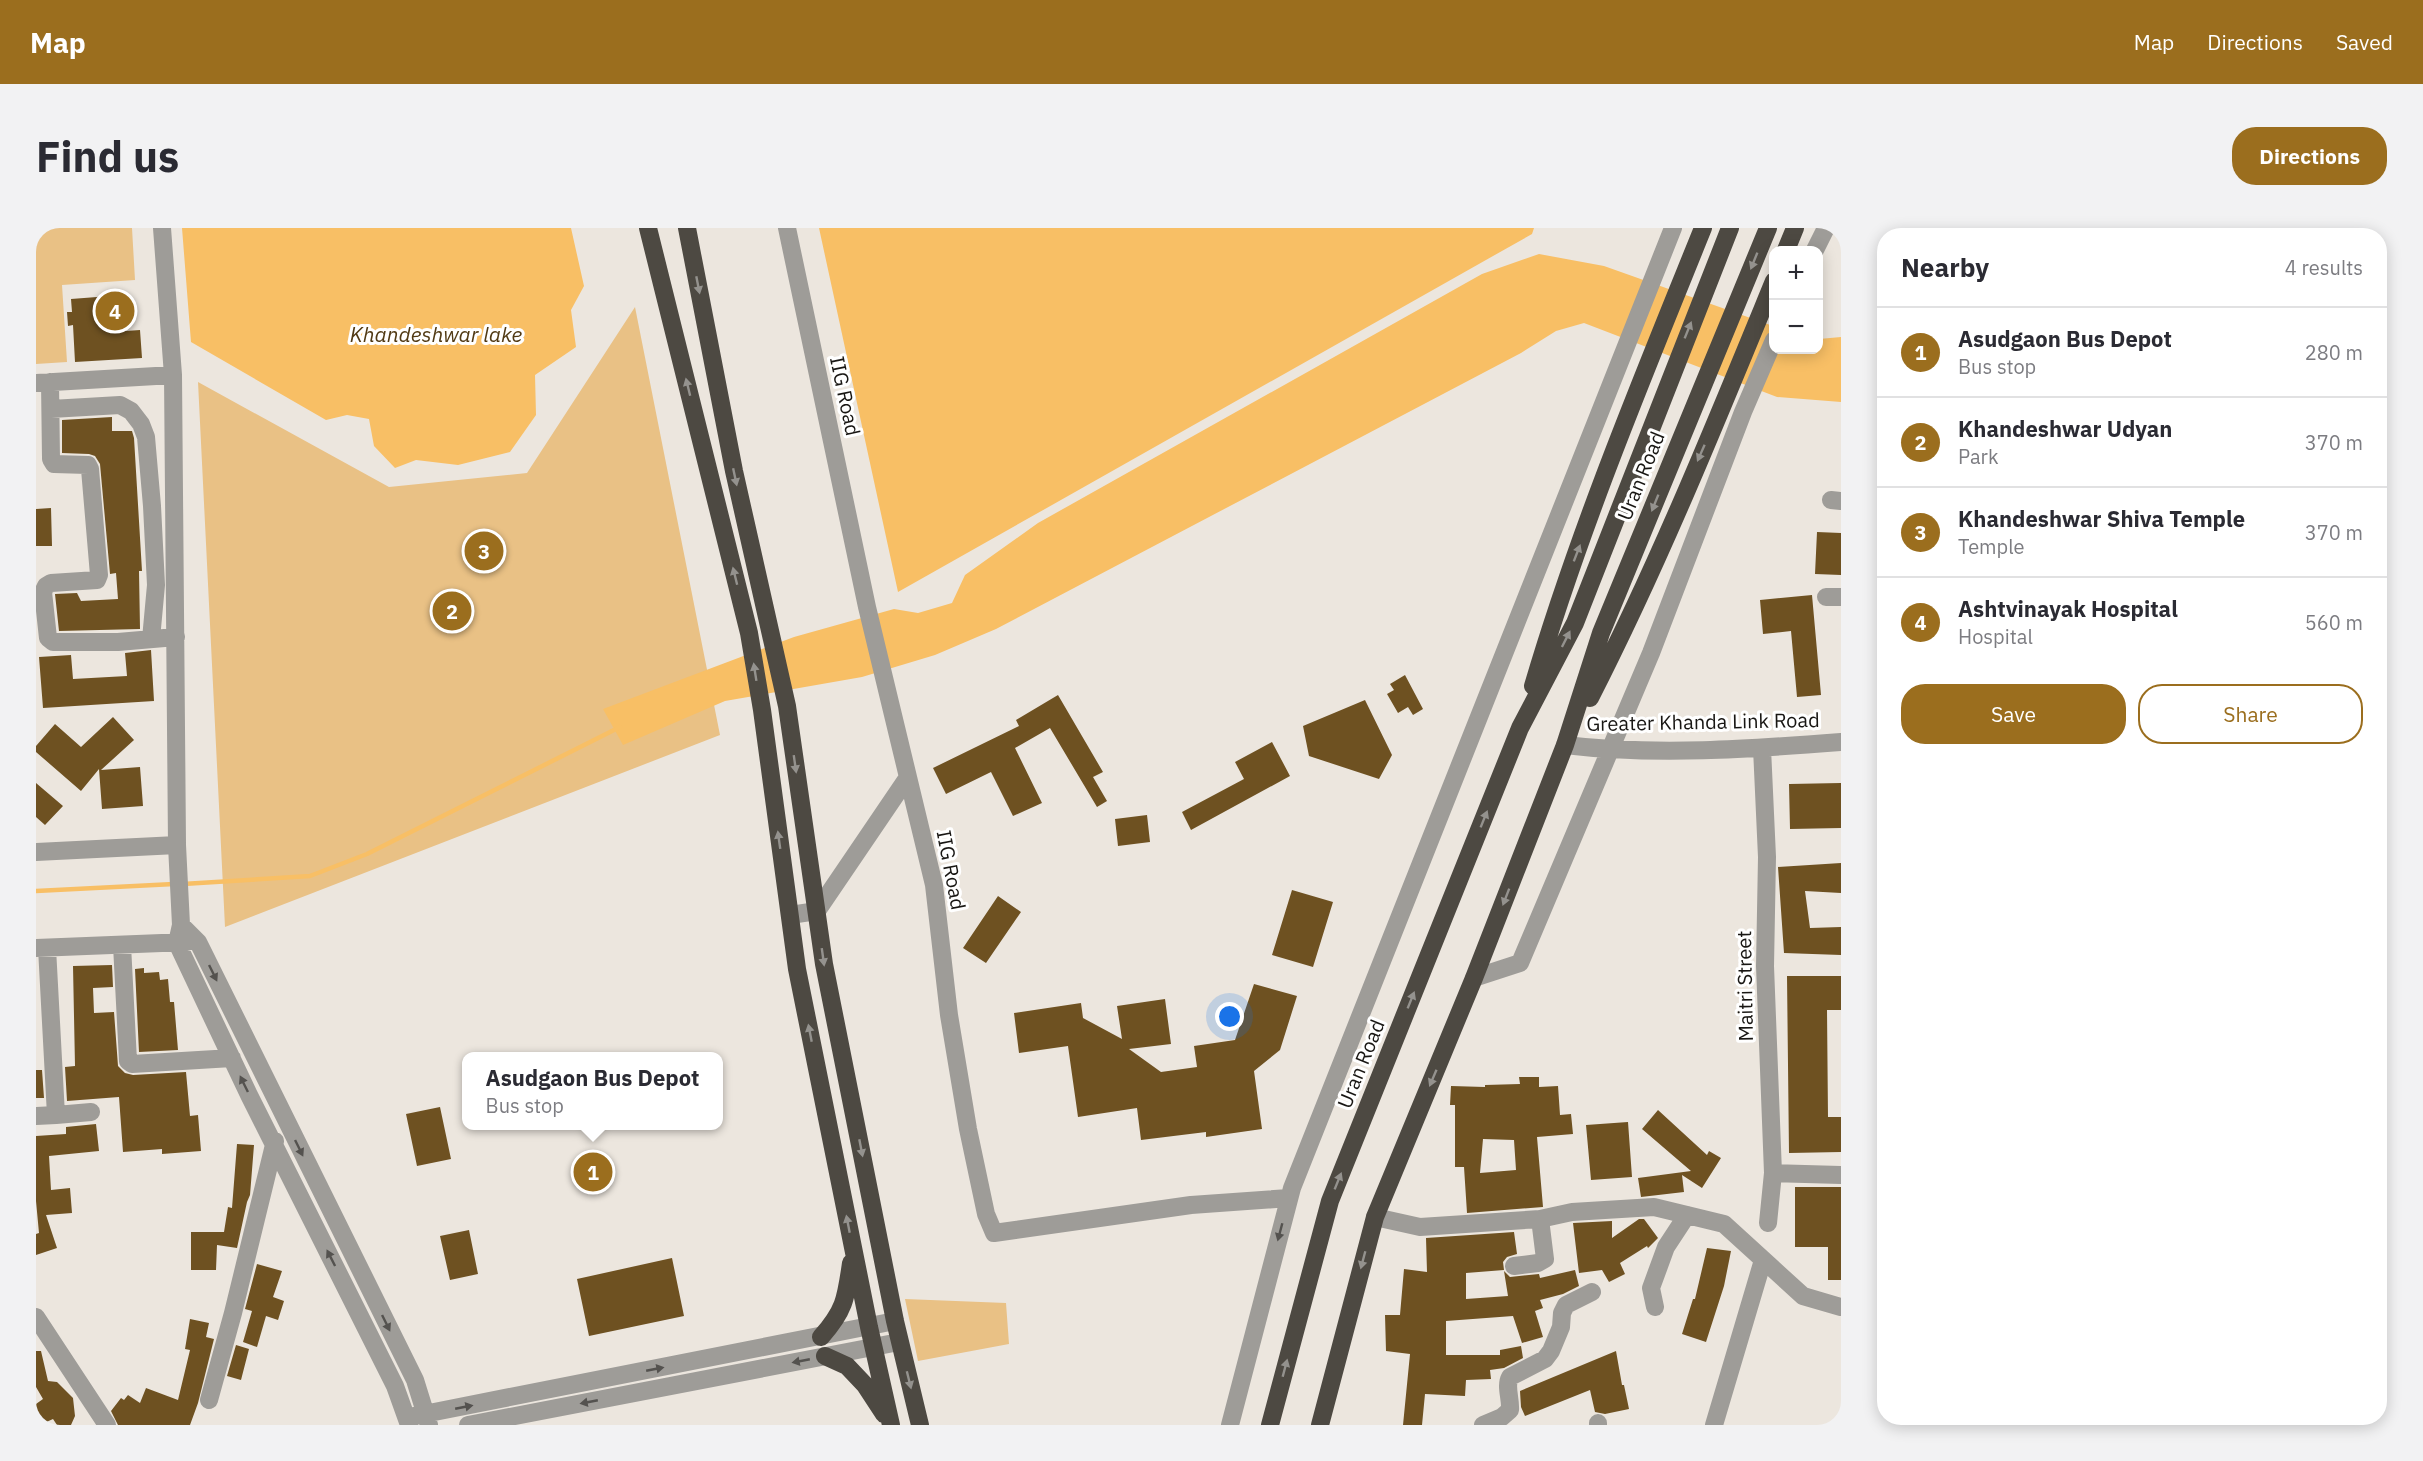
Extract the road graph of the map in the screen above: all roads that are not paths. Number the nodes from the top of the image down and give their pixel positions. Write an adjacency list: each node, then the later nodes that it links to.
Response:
1 (162, 228): 15 (street)
2 (648, 228): 29 (highway, one-way to 2)
3 (687, 228): 28 (highway, one-way to 28)
4 (787, 228): 25 (street, IIG Road)
5 (1673, 228): 42 (street)
6 (1703, 228): 20 (highway, Uran Road, one-way to 6)
7 (1730, 228): 20 (highway, Uran Road, one-way to 7)
8 (1768, 228): 22 (highway, Uran Road, one-way to 22)
9 (1795, 228): 11 (highway)
10 (1826, 228): 12 (street)
11 (1788, 246)
12 (1817, 246)
13 (1769, 292): 22 (highway, Uran Road, one-way to 22)
14 (1769, 350): 24 (street)
15 (173, 375): 16 (street); 18 (street)
16 (43, 383): 17 (street)
17 (51, 409): 19 (street); 19 (street)
18 (176, 637): 19 (street); 26 (street)
19 (151, 639)
20 (1520, 728): 69 (highway, Uran Road, one-way to 20)
21 (1841, 742): 23 (street, Greater Khanda Link Road)
22 (1566, 745): 24 (street, Greater Khanda Link Road); 33 (highway, Uran Road, one-way to 33)
23 (1762, 748): 24 (street, Greater Khanda Link Road); 40 (street, Maitri Street)
24 (1609, 750): 33 (street)
25 (908, 777): 28 (street); 42 (street, IIG Road)
26 (177, 845): 27 (street); 30 (street)
27 (36, 852)
28 (817, 911): 29 (street); 54 (highway, one-way to 54)
29 (790, 915): 47 (highway, one-way to 29)
30 (180, 927): 31 (street); 34 (street); 36 (street, one-way to 36)
31 (122, 945): 32 (street); 34 (street)
32 (42, 948): 37 (street)
33 (1474, 978): 44 (highway, Uran Road, one-way to 44)
34 (232, 1058): 39 (street, one-way to 34)
35 (91, 1112): 37 (street)
36 (282, 1113): 39 (street); 62 (street, one-way to 62)
37 (56, 1115): 38 (street)
38 (36, 1116)
39 (274, 1145): 60 (street); 63 (street, one-way to 39)
40 (1773, 1173): 41 (street); 46 (street, Maitri Street)
41 (1841, 1175)
42 (1289, 1198): 68 (street, one-way to 68)
43 (1687, 1215): 45 (street); 48 (street); 51 (street)
44 (1375, 1217): 45 (street); 61 (highway, Uran Road, one-way to 61)
45 (1540, 1220): 49 (street)
46 (1768, 1223)
47 (853, 1248): 55 (highway); 56 (highway)
48 (1763, 1260): 52 (street); 73 (street)
49 (1514, 1266)
50 (1592, 1292): 72 (street)
51 (1655, 1307)
52 (1841, 1307)
53 (36, 1317): 65 (street)
54 (895, 1321): 55 (street); 57 (highway)
55 (869, 1327): 56 (street); 58 (highway)
56 (821, 1337): 62 (street, one-way to 56)
57 (899, 1342): 58 (street); 67 (highway, one-way to 67)
58 (873, 1347): 59 (street); 64 (highway)
59 (825, 1356): 64 (highway); 66 (street, one-way to 66)
60 (209, 1400)
61 (1326, 1402): 70 (highway, Uran Road); 71 (street)
62 (427, 1419): 63 (street)
63 (408, 1421)
64 (891, 1424)
65 (107, 1425)
66 (468, 1425)
67 (920, 1425)
68 (1230, 1425)
69 (1270, 1425)
70 (1320, 1425)
71 (1329, 1425)
72 (1484, 1425)
73 (1714, 1425)

